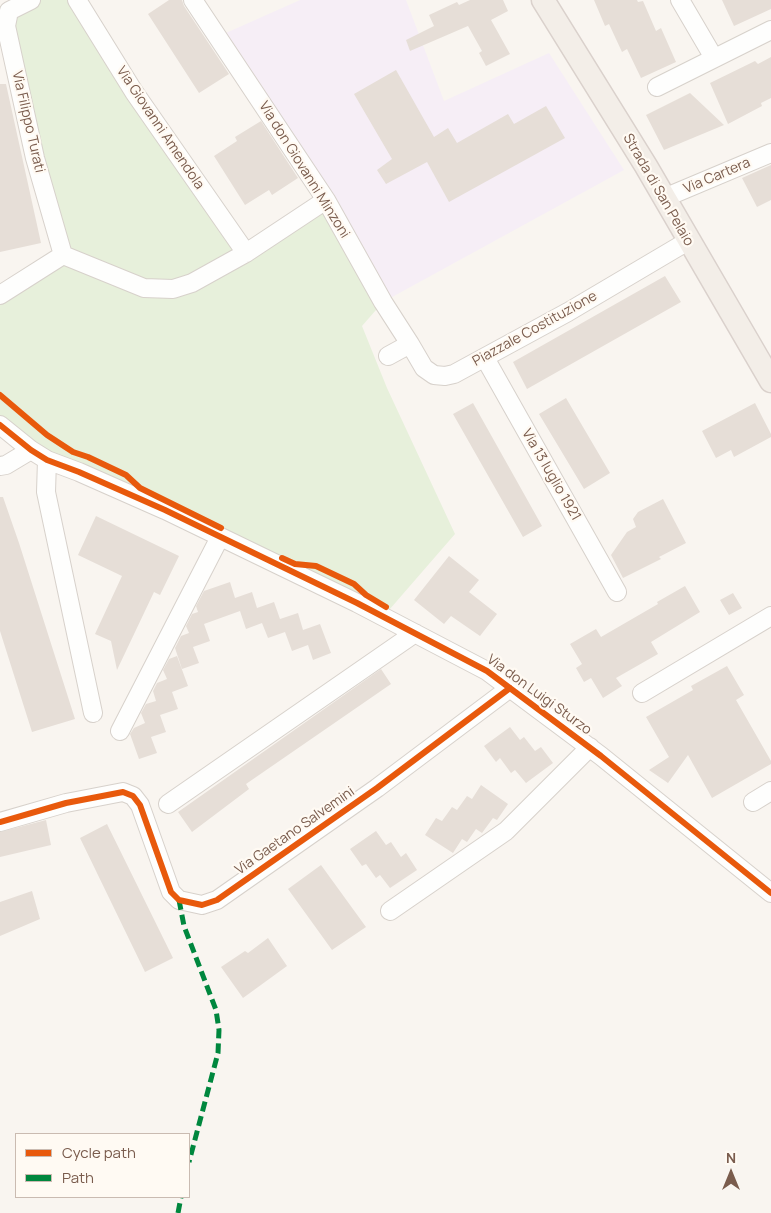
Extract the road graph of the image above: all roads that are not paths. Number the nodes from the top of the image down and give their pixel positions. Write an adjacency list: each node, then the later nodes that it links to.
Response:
1 (32, 0): 14 (street, Via Filippo Turati)
2 (77, 0): 13 (street, Via Giovanni Amendola)
3 (193, 0): 11 (street, Via don Giovanni Minzoni)
4 (543, 0): 10 (main road, Strada di San Pelaio)
5 (680, 0): 7 (street)
6 (771, 30): 7 (street)
7 (714, 58): 8 (street)
8 (657, 87)
9 (771, 153): 10 (street, Via Cartera)
10 (664, 198): 12 (main road, Strada di San Pelaio)
11 (326, 200): 13 (street); 16 (street, Via don Giovanni Minzoni)
12 (688, 241): 18 (street, Piazzale Costituzione); 19 (main road, Strada di San Pelaio)
13 (246, 253): 14 (street)
14 (63, 255): 15 (street)
15 (0, 295)
16 (410, 344): 17 (street); 18 (street, Piazzale Costituzione)
17 (388, 356)
18 (484, 358): 25 (street, Via 13 luglio 1921)
19 (771, 381)
20 (0, 425): 21 (street, Via don Luigi Sturzo)
21 (31, 450): 22 (street, Via don Luigi Sturzo); 23 (street)
22 (47, 460): 24 (street, Via don Luigi Sturzo); 30 (street)
23 (0, 466)
24 (220, 537): 27 (street, Via don Luigi Sturzo); 31 (street)
25 (617, 592)
26 (771, 616): 29 (street)
27 (415, 633): 28 (street, Via don Luigi Sturzo); 35 (street)
28 (510, 688): 32 (street, Via don Luigi Sturzo); 36 (street, Via Gaetano Salvemini)
29 (642, 693)
30 (93, 713)
31 (120, 731)
32 (590, 747): 37 (street, Via don Luigi Sturzo); 38 (street)
33 (771, 791): 34 (street)
34 (753, 802)
35 (168, 804)
36 (0, 822)
37 (771, 893)
38 (390, 910)

